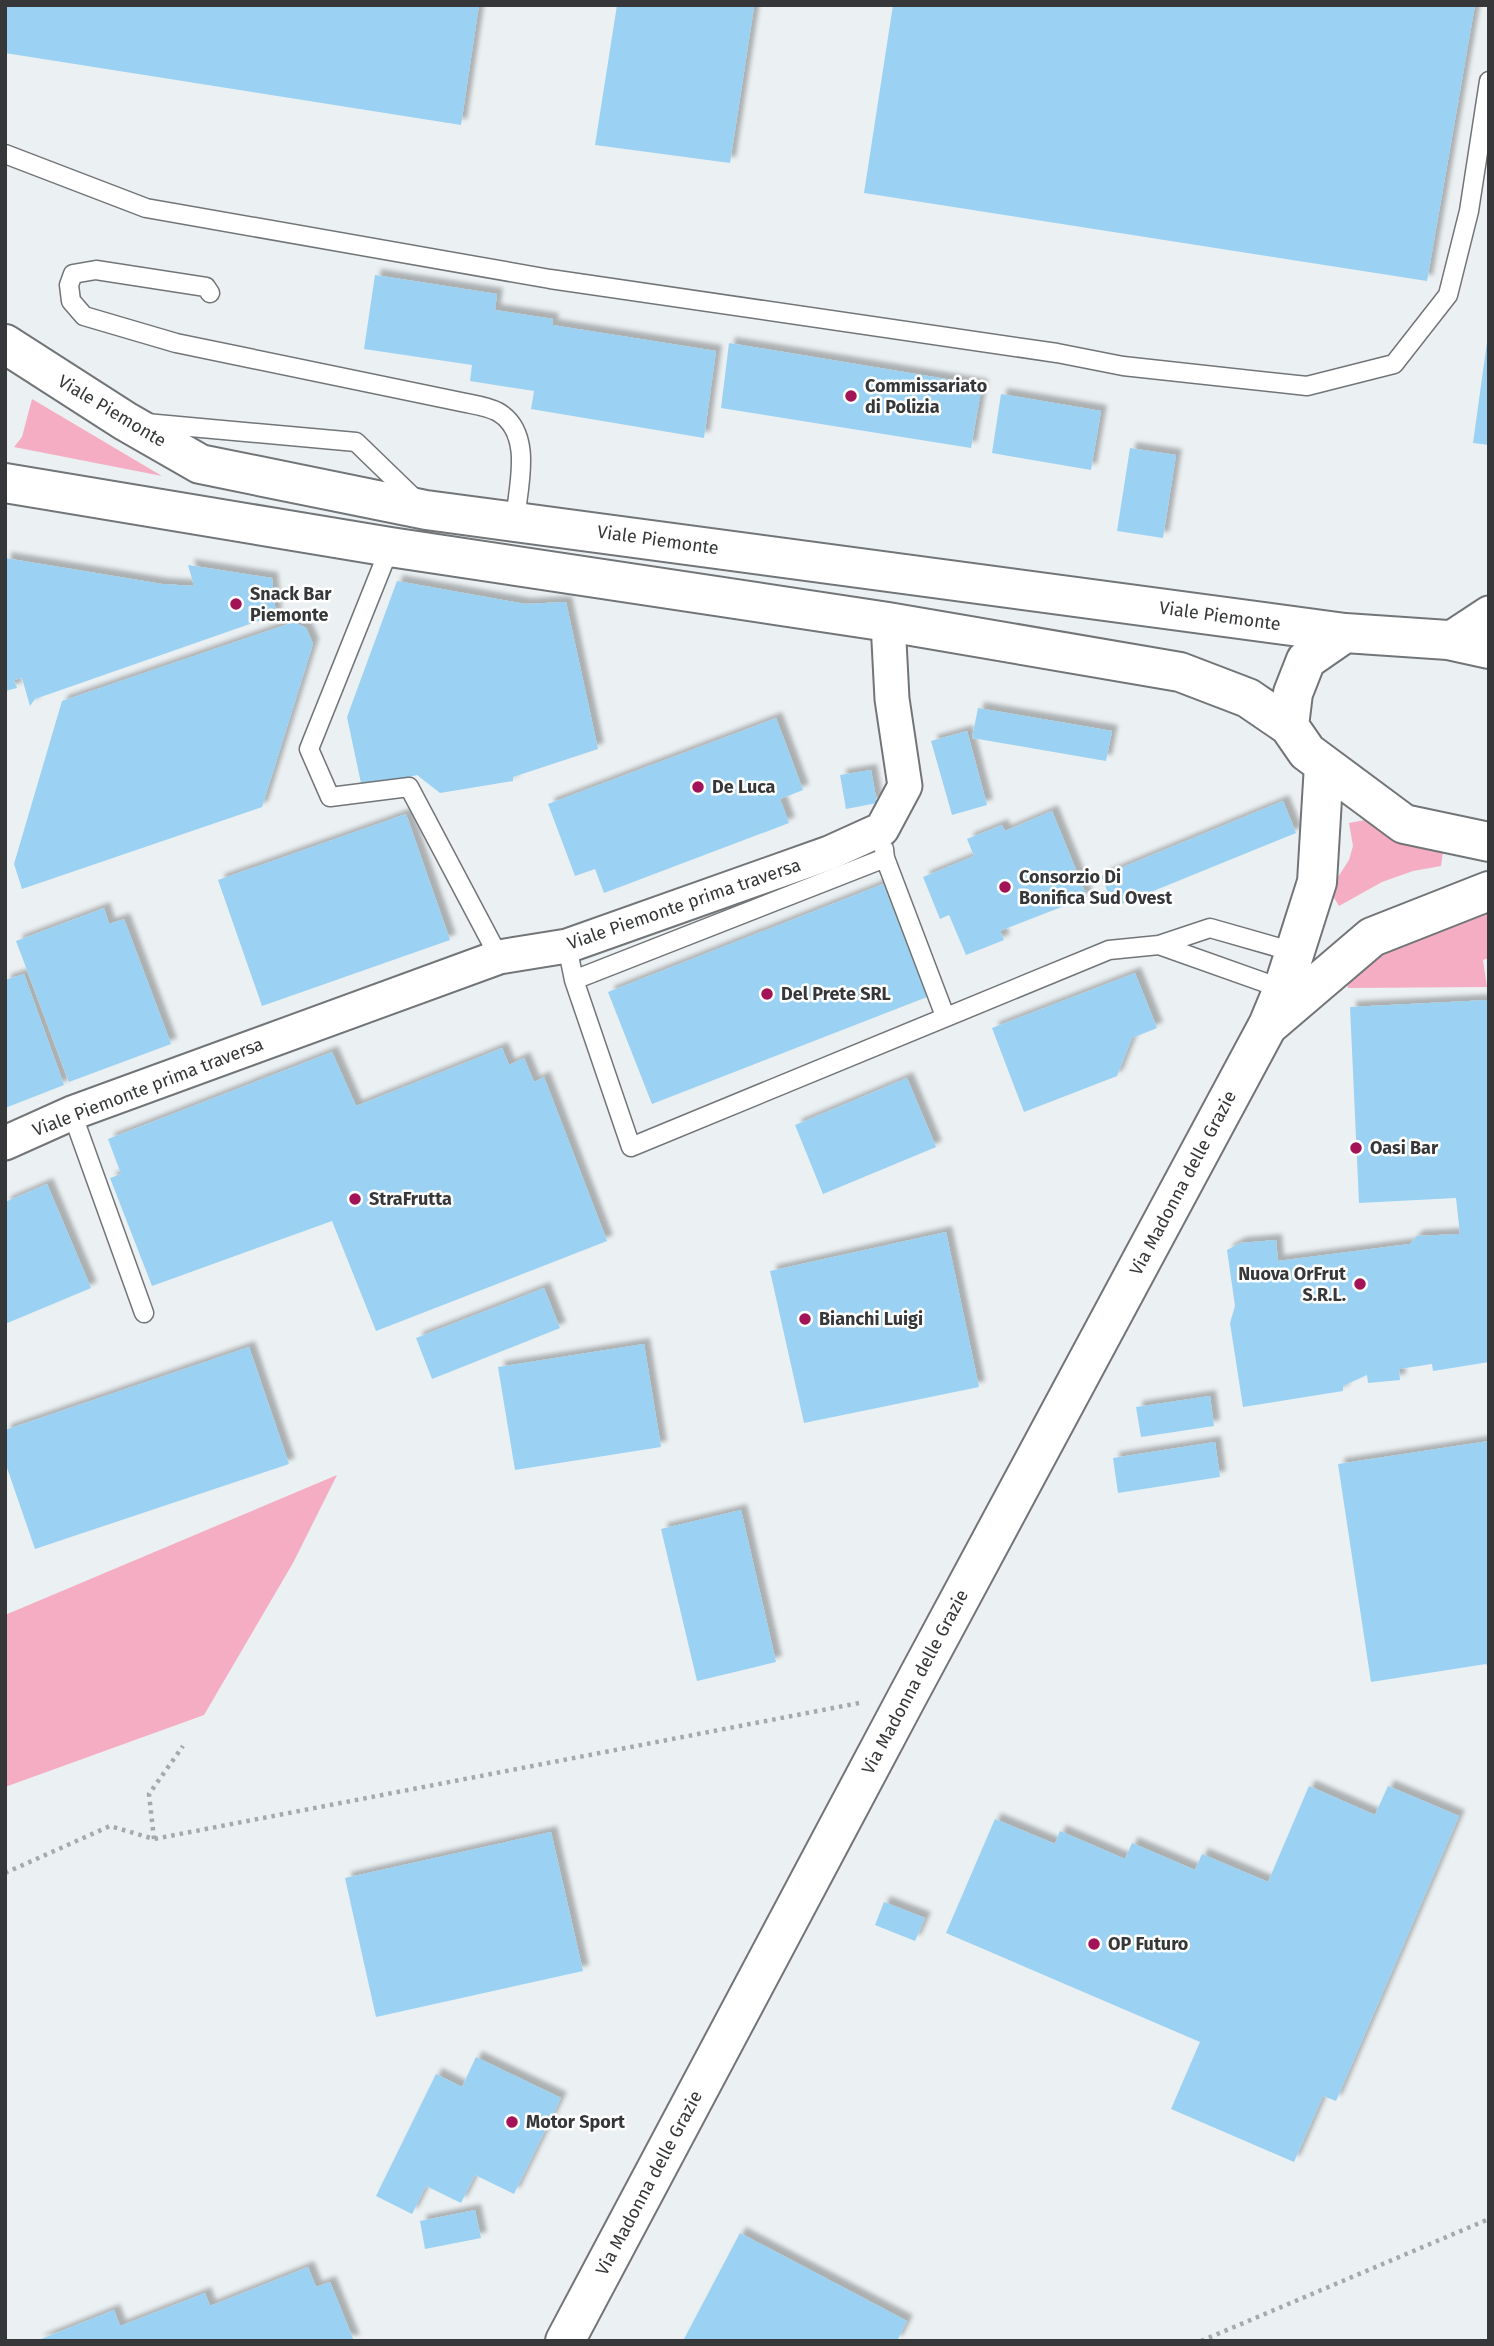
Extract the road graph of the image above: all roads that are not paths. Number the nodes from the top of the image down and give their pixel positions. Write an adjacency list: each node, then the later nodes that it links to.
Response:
1 (1489, 81): 2 (lane)
2 (5, 154)
3 (210, 293): 8 (lane)
4 (5, 344): 5 (street, Viale Piemonte)
5 (125, 421): 7 (street, Viale Piemonte); 7 (lane)
6 (5, 483): 9 (street)
7 (426, 509): 8 (street, Viale Piemonte)
8 (515, 520): 12 (street, Viale Piemonte)
9 (390, 547): 11 (street); 23 (lane)
10 (1489, 613): 13 (street)
11 (888, 622): 15 (street); 18 (street)
12 (1345, 634): 13 (street, Viale Piemonte); 15 (street)
13 (1448, 640): 14 (street, Viale Piemonte)
14 (1489, 649)
15 (1289, 726): 16 (street)
16 (1324, 765): 17 (street); 22 (street, Via Madonna delle Grazie)
17 (1489, 842)
18 (884, 844): 21 (street, Viale Piemonte prima traversa); 24 (lane); 26 (lane)
19 (1489, 891): 27 (street)
20 (1159, 945): 22 (lane); 25 (lane); 26 (lane)
21 (567, 946): 23 (street, Viale Piemonte prima traversa); 24 (lane)
22 (1294, 952): 25 (street, Via Madonna delle Grazie)
23 (499, 957): 28 (street, Viale Piemonte prima traversa)
24 (573, 979): 26 (lane)
25 (1283, 989): 27 (street, Via Madonna delle Grazie)
26 (945, 1016)
27 (1268, 1025): 31 (street, Via Madonna delle Grazie)
28 (72, 1113): 29 (street, Viale Piemonte prima traversa); 30 (lane)
29 (5, 1143)
30 (144, 1313)
31 (565, 2341)

